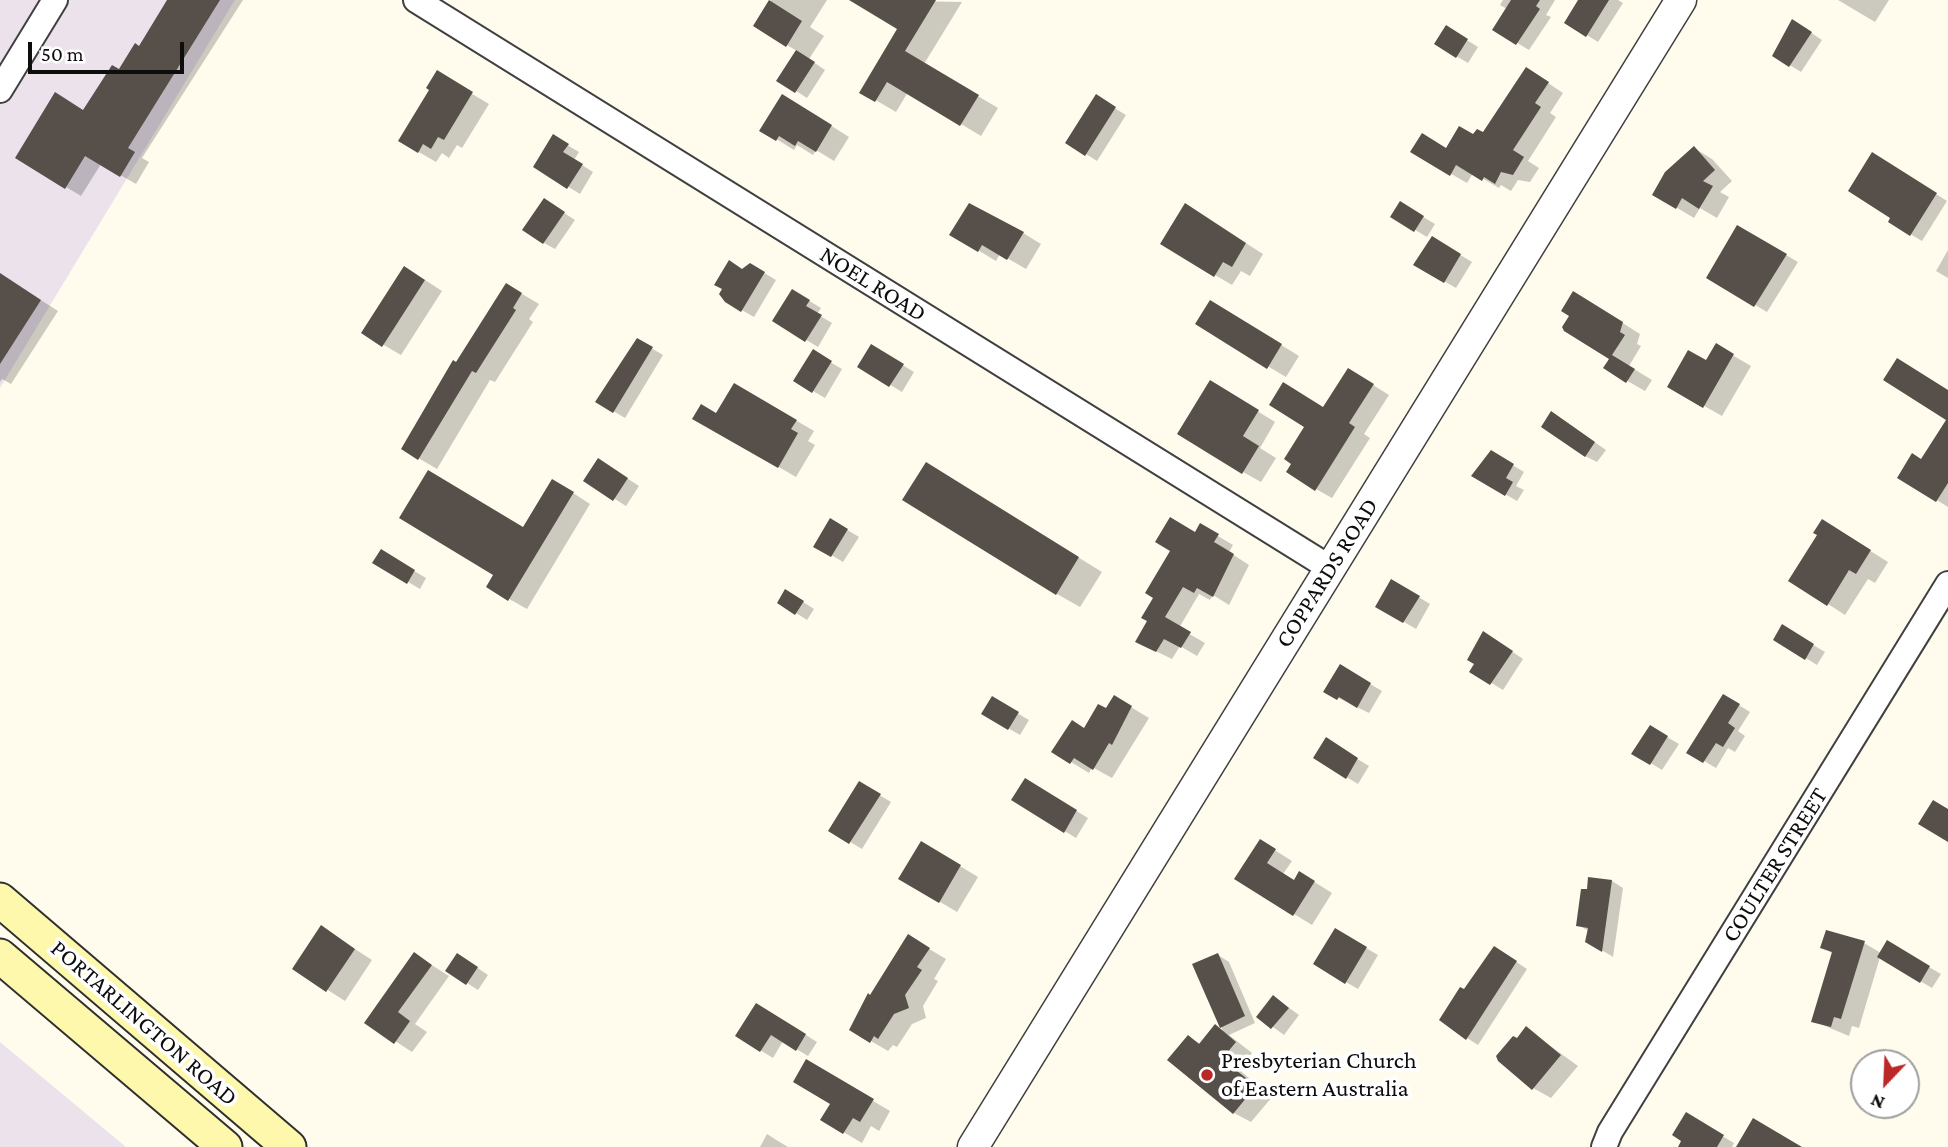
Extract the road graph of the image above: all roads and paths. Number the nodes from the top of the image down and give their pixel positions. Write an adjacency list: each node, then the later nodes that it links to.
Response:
1 (55, 0): 4 (street)
2 (416, 0): 5 (street, NOEL ROAD)
3 (1681, 0): 5 (street, COPPARDS ROAD)
4 (0, 90)
5 (1330, 568): 11 (street, COPPARDS ROAD)
6 (1948, 584): 12 (street, COULTER STREET)
7 (0, 900): 10 (main road, PORTARLINGTON ROAD)
8 (0, 957): 9 (main road, PORTARLINGTON ROAD)
9 (225, 1147)
10 (289, 1147)
11 (973, 1147)
12 (1605, 1147)

